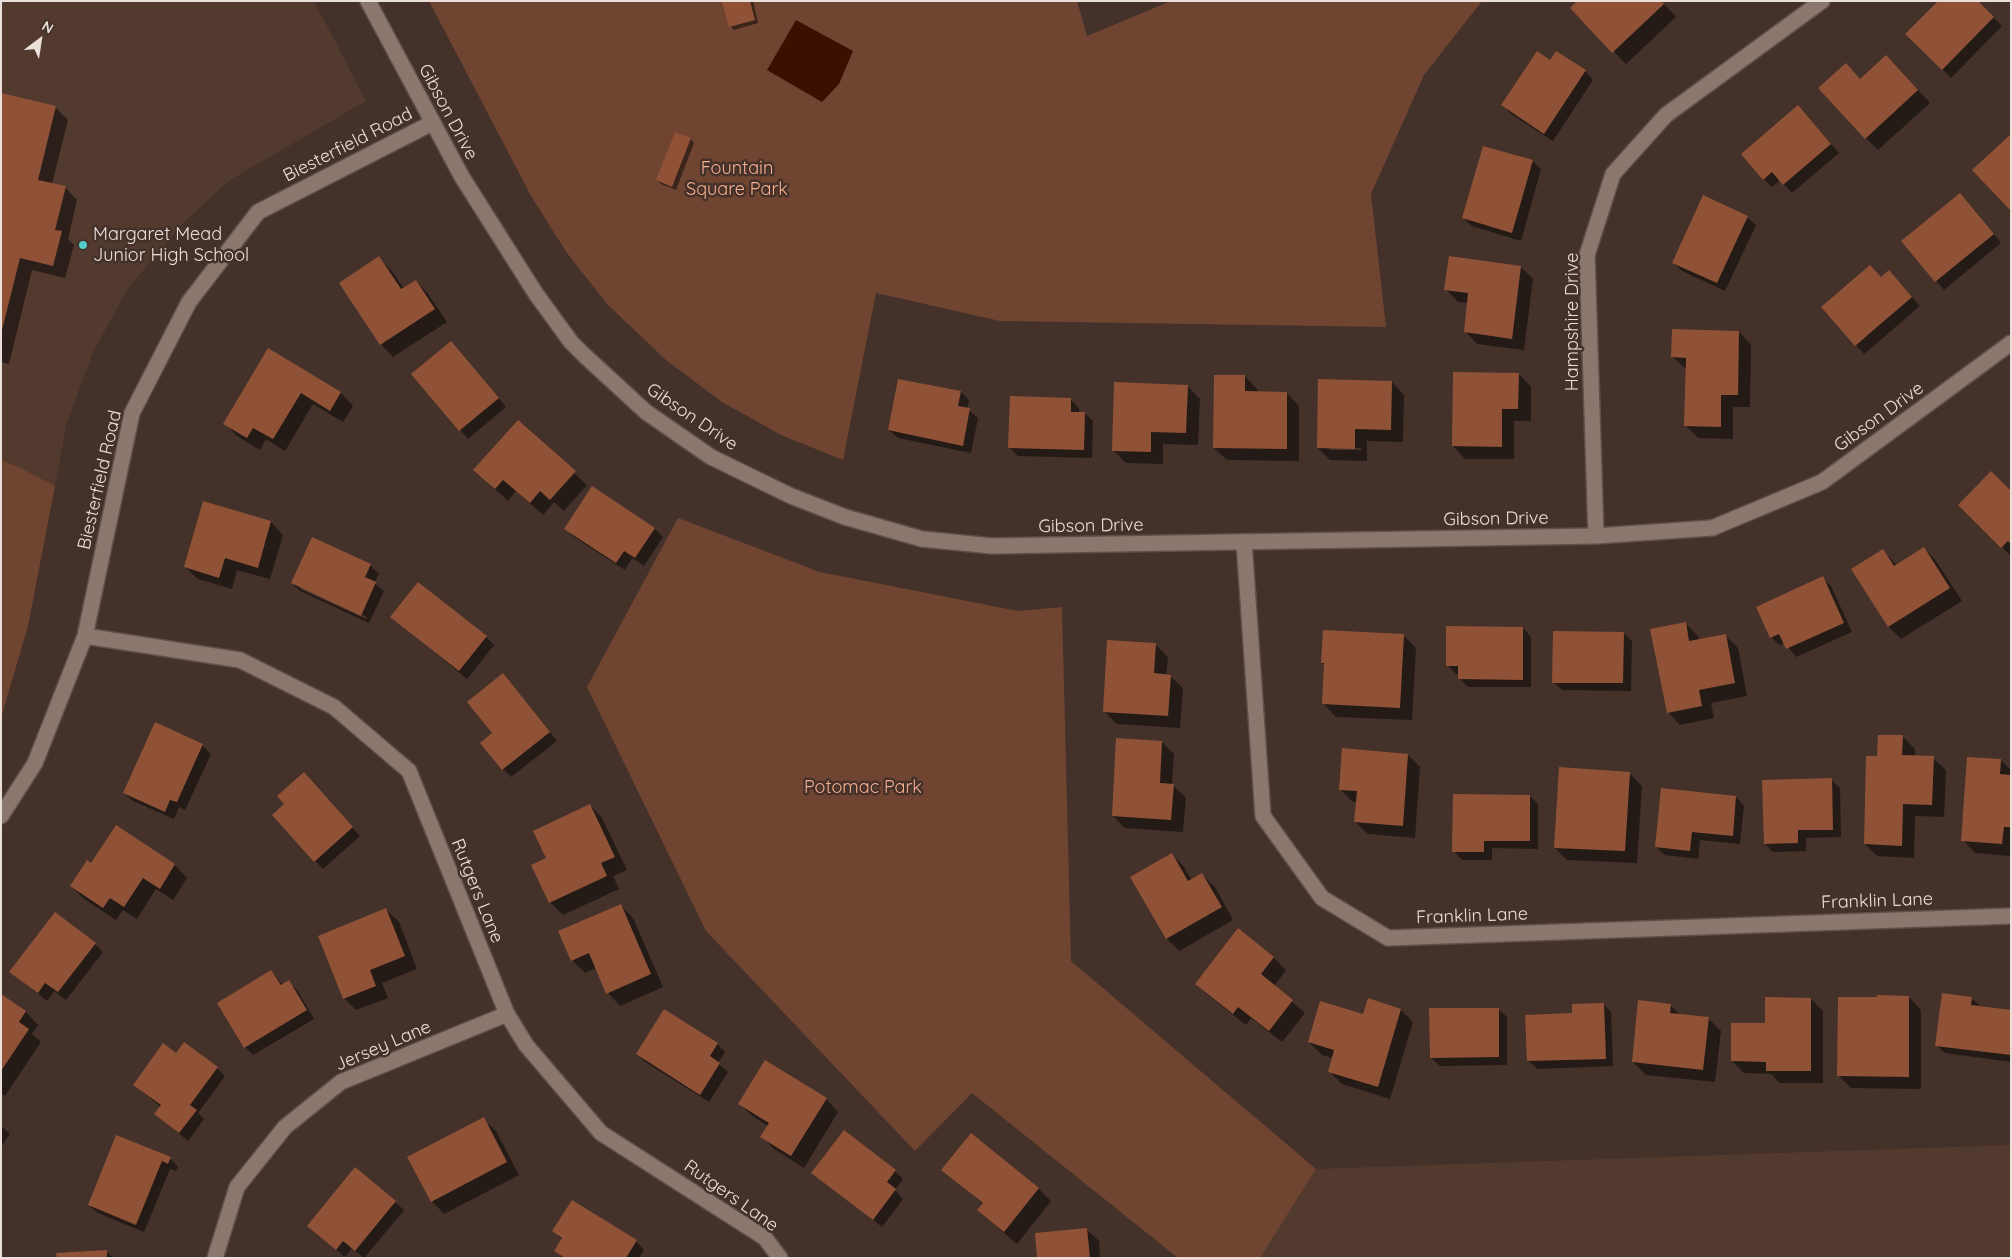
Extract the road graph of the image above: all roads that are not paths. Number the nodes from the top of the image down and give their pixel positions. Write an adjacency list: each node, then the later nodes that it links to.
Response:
1 (368, 1): 3 (street, Gibson Drive)
2 (1822, 1): 5 (street, Hampshire Drive)
3 (432, 123): 6 (street, Gibson Drive); 7 (street, Biesterfield Road)
4 (2011, 343): 5 (street, Gibson Drive)
5 (1596, 536): 6 (street, Gibson Drive)
6 (1244, 542): 9 (street, Franklin Lane)
7 (85, 636): 8 (street, Biesterfield Road); 10 (street, Rutgers Lane)
8 (1, 816)
9 (2011, 916)
10 (506, 1014): 11 (street, Jersey Lane); 12 (street, Rutgers Lane)
11 (214, 1258)
12 (780, 1258)

